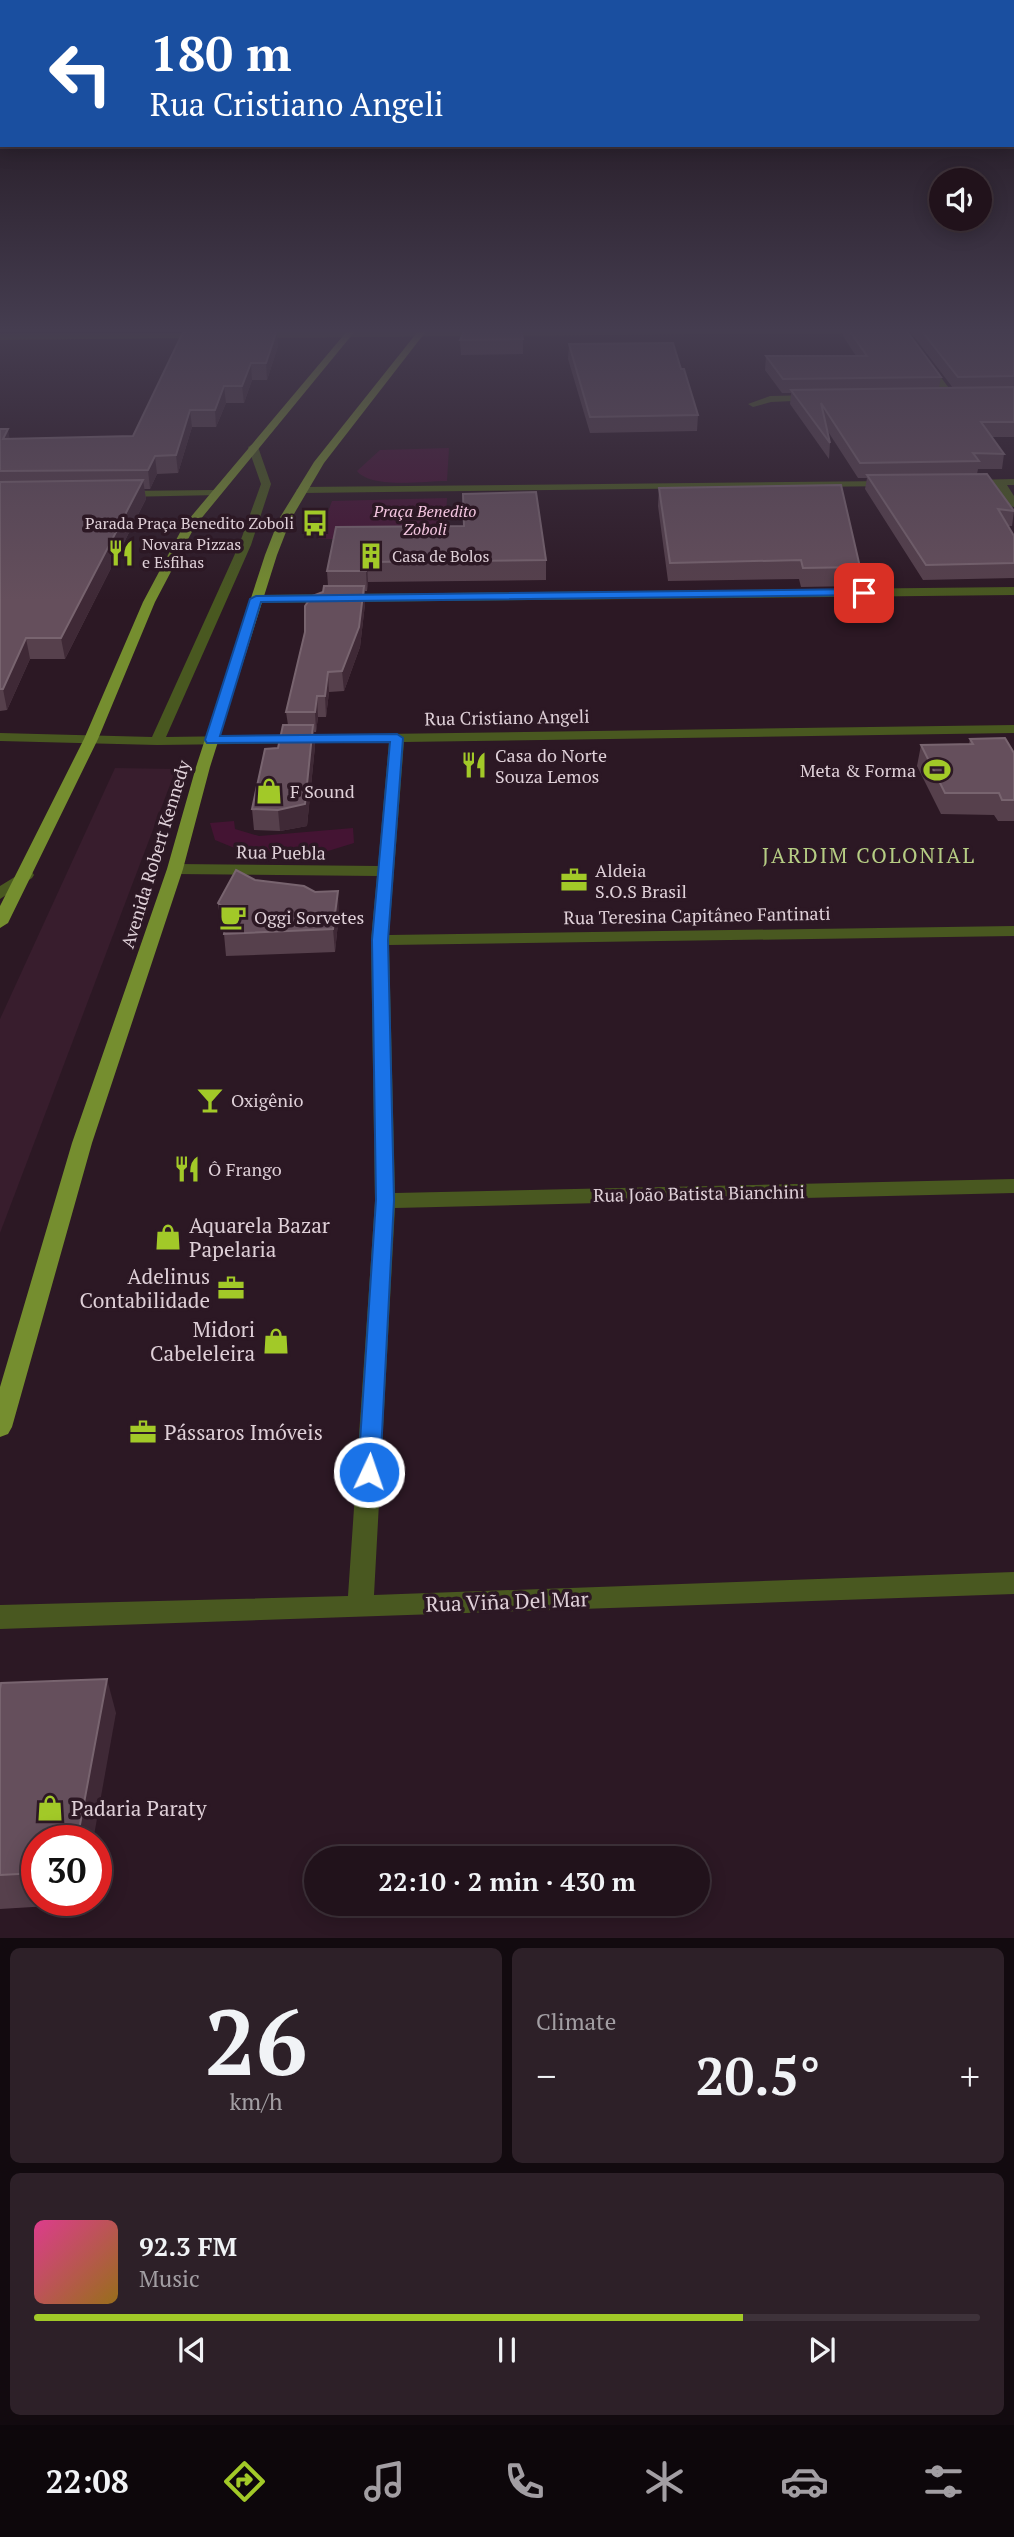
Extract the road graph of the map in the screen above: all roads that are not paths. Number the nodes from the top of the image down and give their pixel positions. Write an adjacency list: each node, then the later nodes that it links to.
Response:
1 (275, 420): 3 (main road)
2 (350, 420): 8 (main road, Avenida Robert Kennedy)
3 (253, 447): 9 (main road); 19 (street, Avenida Robert Kennedy)
4 (1000, 482): 5 (street); 6 (street); 11 (street)
5 (1014, 482)
6 (959, 483)
7 (905, 484): 8 (street)
8 (302, 489): 13 (main road, Avenida Robert Kennedy)
9 (215, 493): 10 (street); 16 (main road)
10 (110, 494)
11 (1014, 504)
12 (1014, 591): 13 (street)
13 (256, 599): 18 (main road, Avenida Robert Kennedy)
14 (1014, 729): 17 (street, Rua Cristiano Angeli)
15 (0, 737): 16 (street, Rua Cristiano Angeli)
16 (91, 738): 19 (street, Rua Cristiano Angeli); 22 (main road)
17 (397, 738): 18 (street, Rua Cristiano Angeli); 21 (street)
18 (212, 740): 19 (street, Rua Cristiano Angeli); 20 (main road, Avenida Robert Kennedy)
19 (157, 741)
20 (175, 869): 21 (street, Rua Puebla); 29 (main road, Avenida Robert Kennedy)
21 (386, 871): 26 (street)
22 (26, 875): 23 (street); 24 (main road)
23 (0, 894)
24 (0, 923)
25 (1014, 931): 26 (street, Rua Teresina Capitâneo Fantinati)
26 (380, 940): 28 (street)
27 (1014, 1186): 28 (street, Rua João Batista Bianchini)
28 (385, 1200): 31 (street)
29 (0, 1427)
30 (1014, 1583): 31 (street, Rua Viña Del Mar)
31 (360, 1607): 32 (street, Rua Viña Del Mar)
32 (0, 1616)

